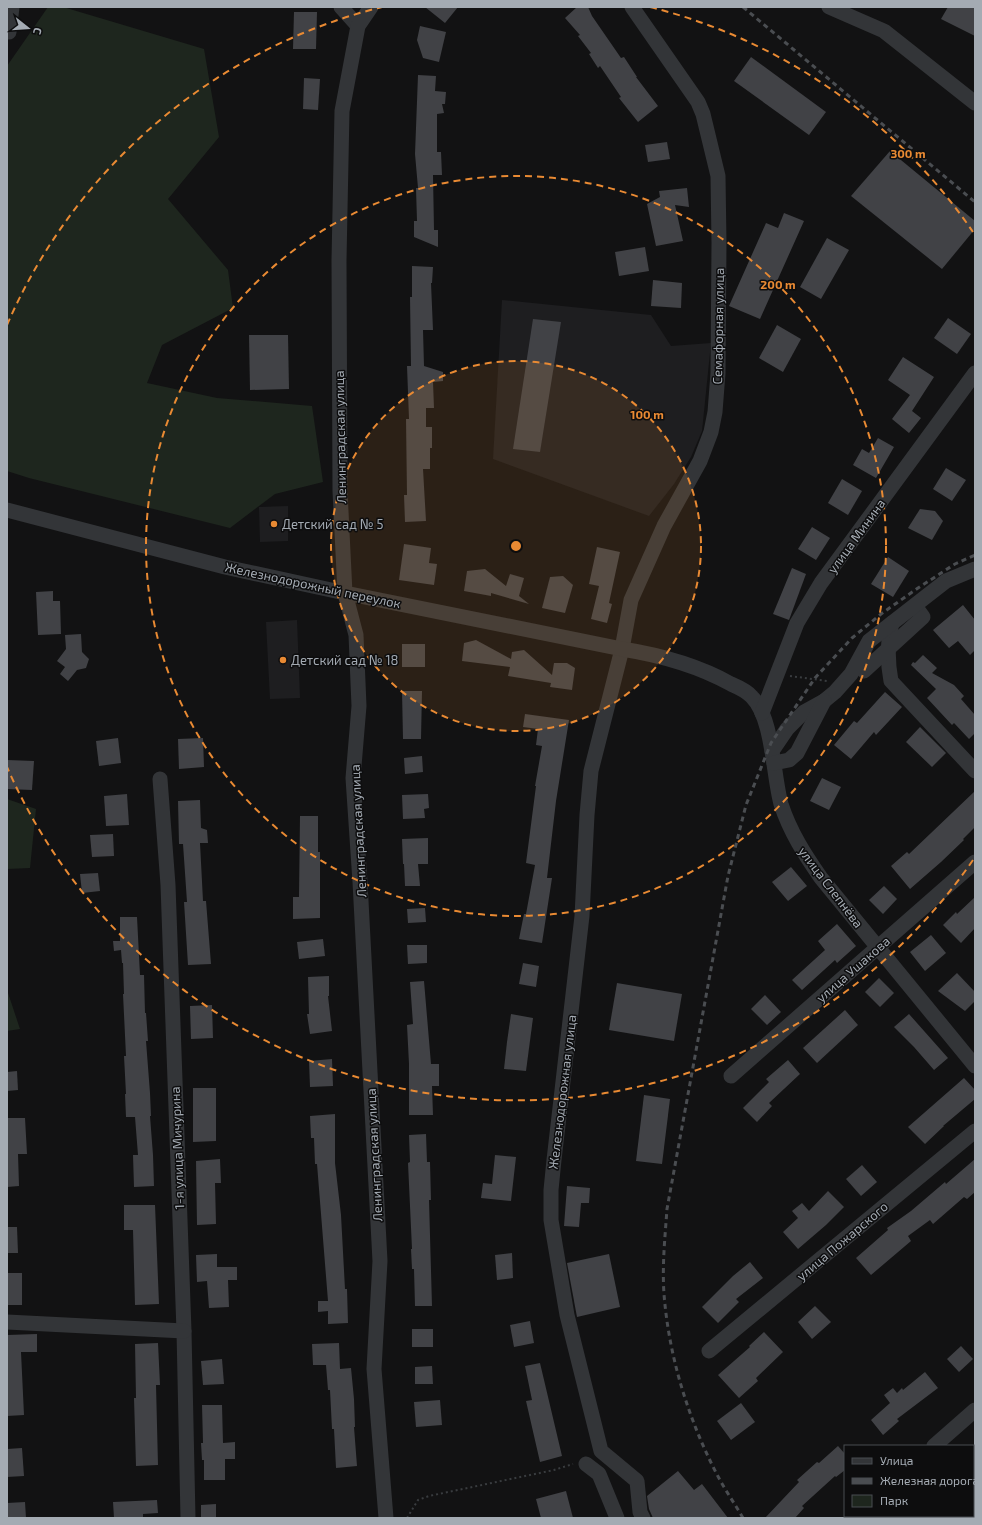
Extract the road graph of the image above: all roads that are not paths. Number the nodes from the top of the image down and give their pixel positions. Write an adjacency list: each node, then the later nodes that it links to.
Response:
1 (12, 7): 7 (street)
2 (341, 7): 6 (street)
3 (371, 7): 6 (street, Ленинградская улица)
4 (632, 7): 15 (street, Семафорная улица)
5 (829, 7): 8 (street)
6 (358, 26): 12 (street, Ленинградская улица)
7 (9, 32)
8 (975, 103)
9 (975, 373): 20 (street, улица Минина)
10 (7, 510): 12 (street, Железнодорожный переулок)
11 (975, 569): 13 (street)
12 (345, 593): 15 (street, Железнодорожный переулок); 37 (street, Ленинградская улица)
13 (915, 606): 14 (street); 16 (street)
14 (892, 623): 16 (street); 17 (street)
15 (622, 649): 20 (street, улица Слепнёва); 35 (street, Железнодорожная улица)
16 (887, 650): 17 (street); 18 (street)
17 (852, 676): 18 (street); 19 (street)
18 (891, 681): 22 (street)
19 (824, 700): 21 (street); 21 (street)
20 (762, 713): 21 (street, улица Слепнёва)
21 (773, 757): 25 (street, улица Слепнёва)
22 (975, 771)
23 (160, 779): 30 (street, 1-я улица Мичурина)
24 (975, 862): 25 (street, улица Ушакова)
25 (878, 947): 26 (street, улица Слепнёва); 27 (street, улица Ушакова)
26 (975, 1066)
27 (731, 1076)
28 (975, 1131): 31 (street, улица Пожарского)
29 (7, 1322): 30 (street)
30 (184, 1331): 36 (street, 1-я улица Мичурина)
31 (709, 1351)
32 (975, 1410): 33 (street)
33 (935, 1445)
34 (586, 1464): 38 (street)
35 (641, 1515): 38 (street)
36 (188, 1518)
37 (386, 1518)
38 (618, 1518)

